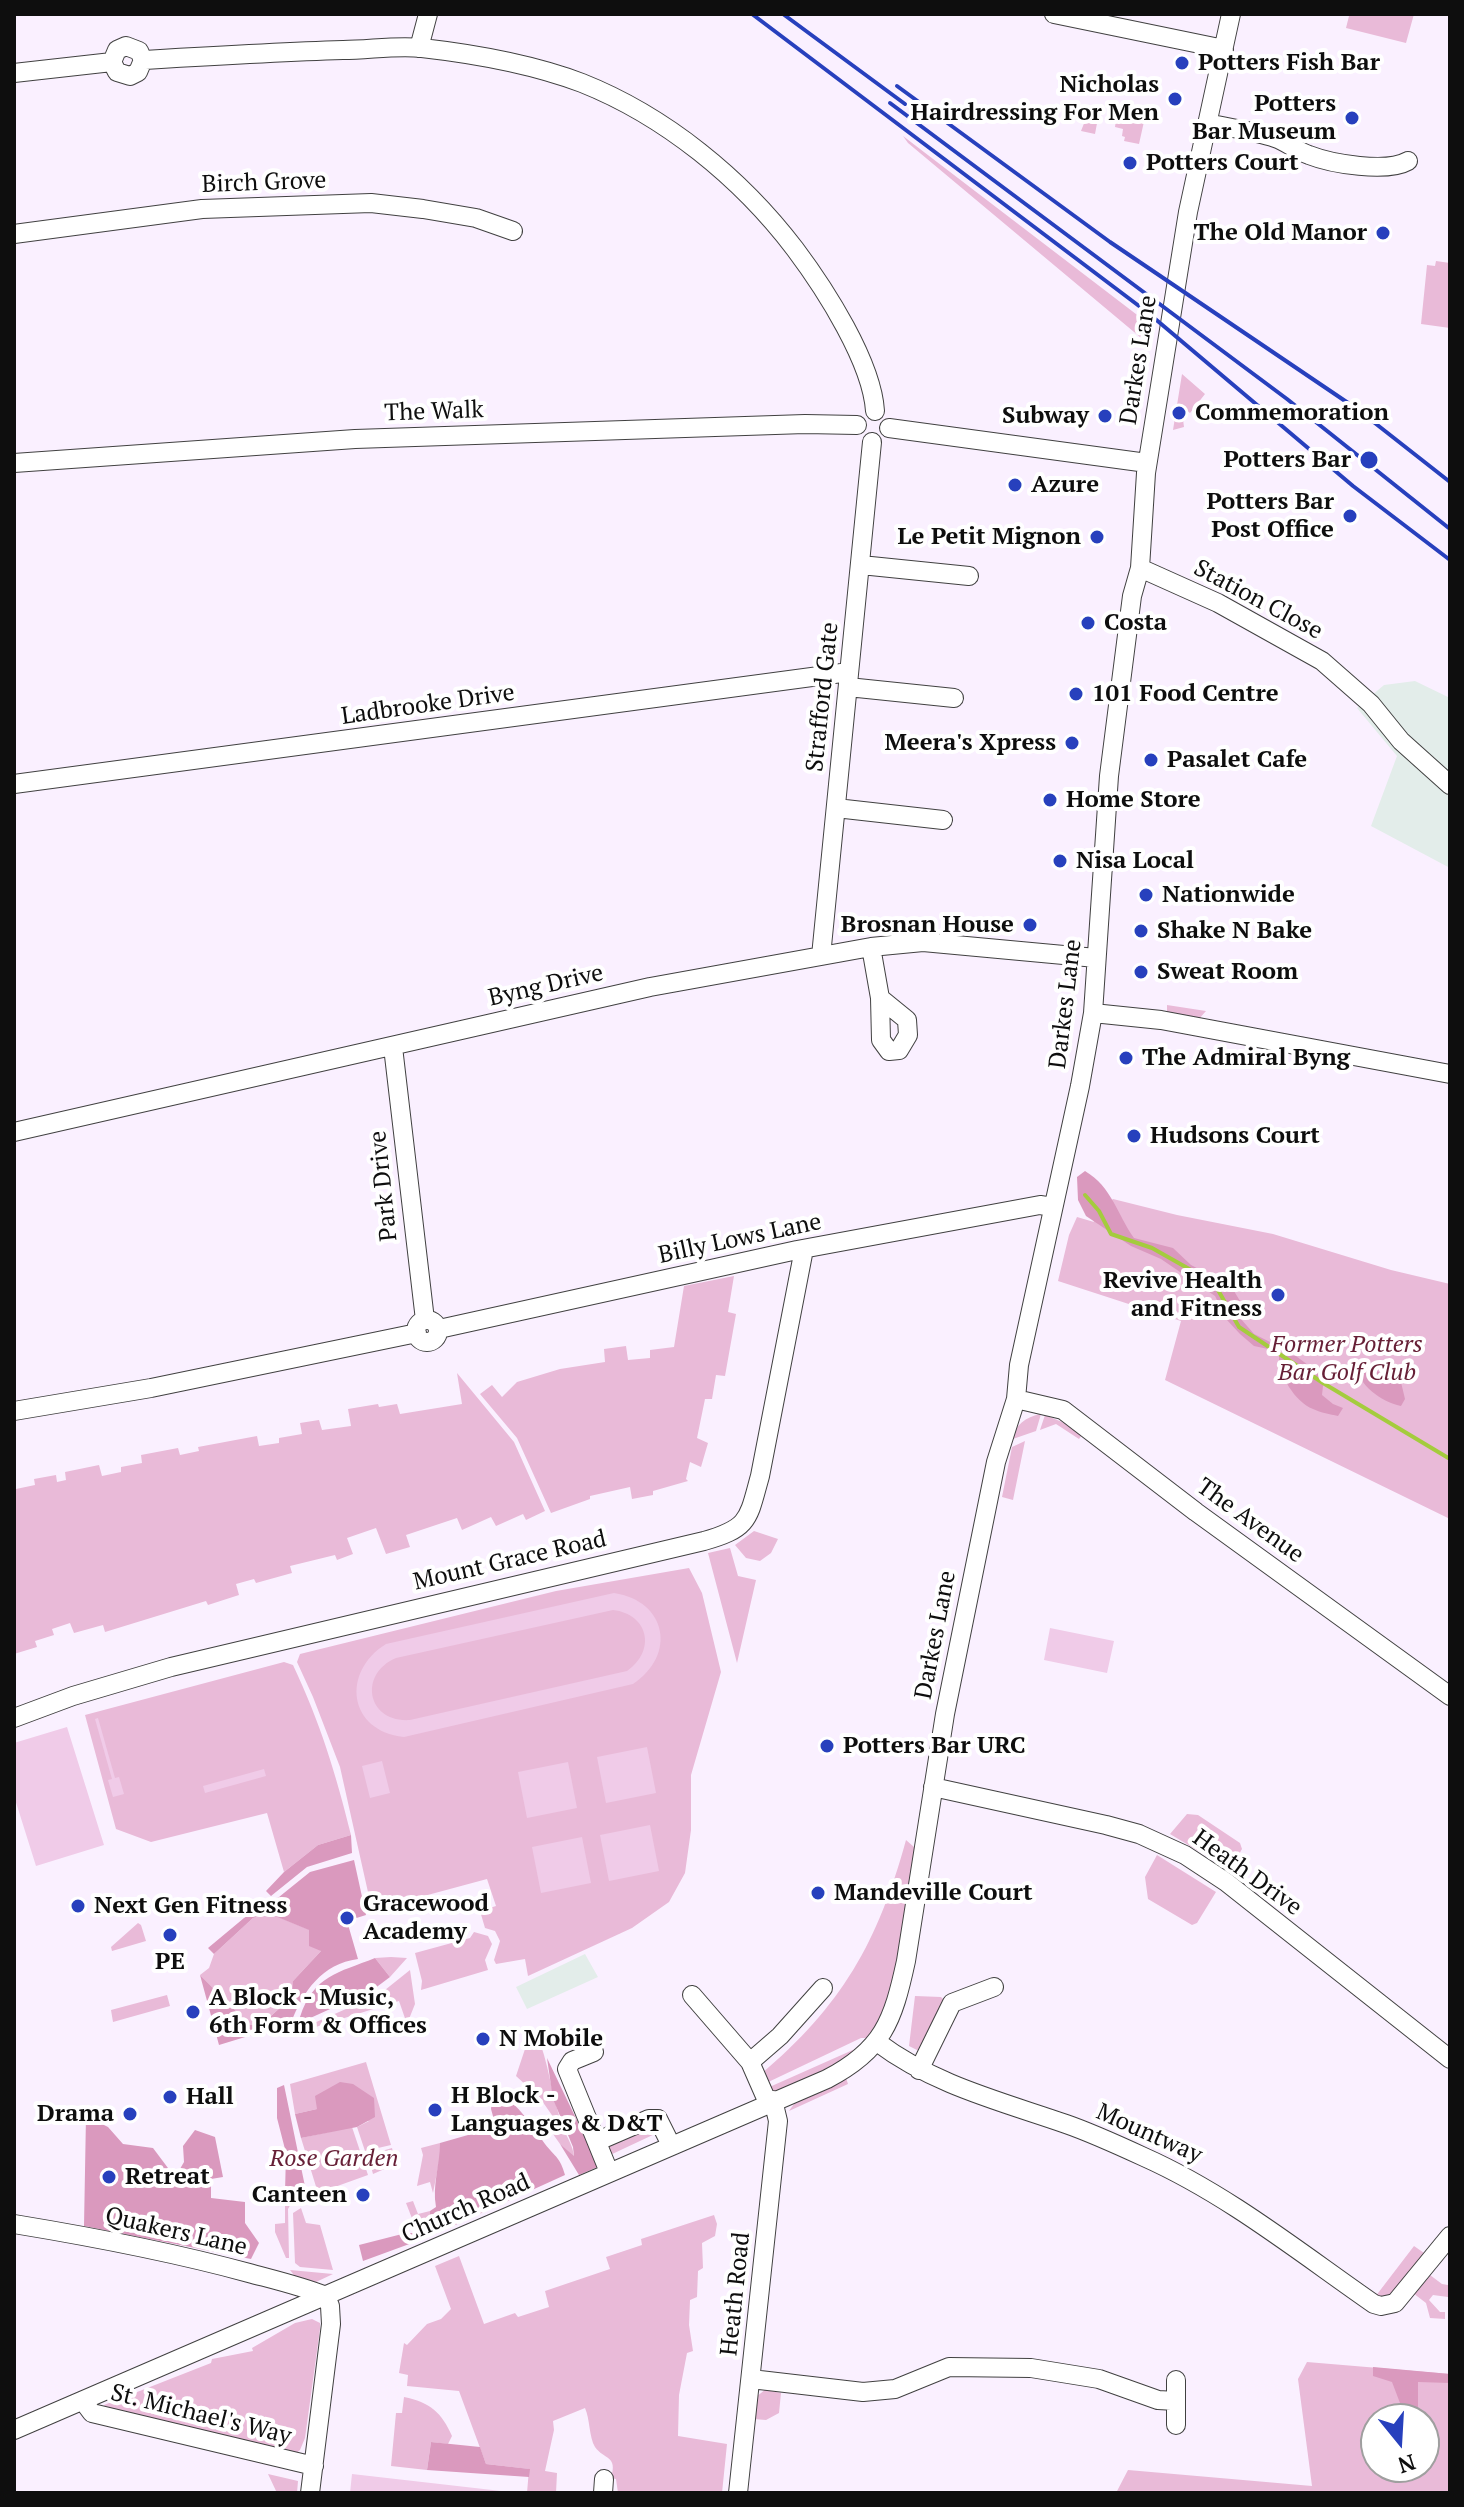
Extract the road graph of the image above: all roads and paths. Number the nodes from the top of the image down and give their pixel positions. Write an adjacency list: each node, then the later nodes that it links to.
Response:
1 (428, 14): 4 (street)
2 (1054, 14): 5 (street)
3 (1231, 14): 5 (street, Darkes Lane)
4 (419, 48): 6 (street); 11 (street)
5 (1224, 49): 7 (street, Darkes Lane)
6 (14, 73)
7 (1207, 123): 8 (street); 16 (street, Darkes Lane)
8 (1408, 161)
9 (513, 231): 10 (street, Birch Grove)
10 (14, 234)
11 (875, 411): 12 (street); 13 (street)
12 (857, 425): 14 (street); 15 (street, The Walk)
13 (889, 428): 14 (street); 16 (street)
14 (872, 442): 17 (street, Strafford Gate)
15 (14, 463)
16 (1147, 463): 18 (street, Darkes Lane)
17 (861, 565): 19 (street); 20 (street, Strafford Gate)
18 (1140, 568): 23 (street, Station Close); 28 (street, Darkes Lane)
19 (969, 576)
20 (849, 680): 21 (street, Ladbrooke Drive); 22 (street, Ladbrooke Drive); 24 (street, Strafford Gate)
21 (954, 698)
22 (14, 784)
23 (1450, 785)
24 (836, 808): 25 (street); 27 (street, Strafford Gate)
25 (943, 820)
26 (871, 947): 27 (street, Byng Drive); 28 (street, Byng Drive); 29 (street)
27 (821, 956): 31 (street, Byng Drive)
28 (1096, 958): 30 (street, Darkes Lane)
29 (880, 998)
30 (1093, 1013): 32 (street); 34 (street, Darkes Lane)
31 (393, 1047): 33 (street, Byng Drive); 36 (street, Park Drive)
32 (1450, 1074)
33 (14, 1132)
34 (1053, 1207): 35 (street, Billy Lows Lane); 37 (street, Darkes Lane)
35 (804, 1249): 36 (street, Billy Lows Lane); 40 (street, Mount Grace Road)
36 (427, 1327): 38 (street, Billy Lows Lane)
37 (1016, 1399): 39 (street, The Avenue); 41 (street, Darkes Lane)
38 (14, 1411)
39 (1450, 1696)
40 (14, 1718)
41 (933, 1787): 44 (street, Darkes Lane); 48 (street, Heath Drive)
42 (994, 1987): 50 (street)
43 (823, 1988): 49 (street)
44 (900, 1991): 46 (street, Church Road)
45 (692, 1995): 49 (street, Heath Road)
46 (877, 2042): 50 (street, Mountway); 51 (street, Church Road)
47 (594, 2052): 52 (street)
48 (1450, 2059)
49 (750, 2062): 51 (street, Heath Road)
50 (919, 2070): 56 (street, Mountway)
51 (771, 2102): 53 (street, Church Road); 58 (street, Heath Road)
52 (598, 2141): 53 (street); 54 (street)
53 (671, 2145): 54 (street, Church Road)
54 (609, 2172): 57 (street, Church Road)
55 (14, 2224): 57 (street, Quakers Lane)
56 (1450, 2236)
57 (326, 2296): 60 (street, Church Road); 64 (street)
58 (751, 2379): 61 (street); 66 (street, Heath Road)
59 (1176, 2380): 61 (street)
60 (83, 2401): 63 (street, Church Road); 64 (street, St. Michael's Way)
61 (1176, 2401): 62 (street)
62 (1176, 2425)
63 (14, 2430)
64 (314, 2466): 65 (street)
65 (310, 2493)
66 (738, 2493)

